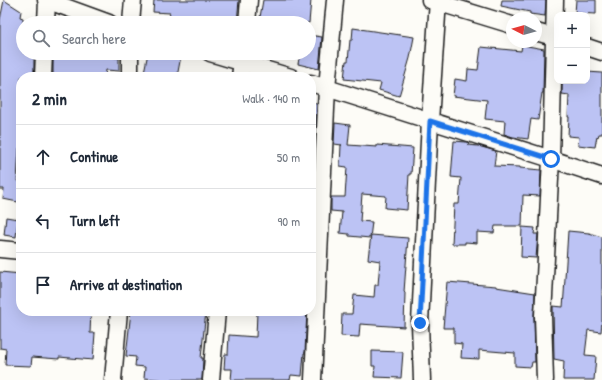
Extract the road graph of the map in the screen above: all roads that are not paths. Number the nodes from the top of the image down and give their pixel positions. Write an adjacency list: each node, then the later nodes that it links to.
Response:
1 (46, 0): 8 (street); 9 (street)
2 (133, 0): 10 (street)
3 (250, 0): 11 (street)
4 (335, 0): 26 (street)
5 (555, 0): 7 (street)
6 (436, 1): 12 (street); 27 (street)
7 (555, 12)
8 (46, 16)
9 (90, 16)
10 (132, 16)
11 (248, 16)
12 (506, 22)
13 (542, 34): 14 (street)
14 (554, 38)
15 (555, 48): 28 (street)
16 (590, 48): 17 (street)
17 (602, 52)
18 (44, 60): 22 (street)
19 (130, 60): 23 (street)
20 (230, 60): 21 (street)
21 (242, 64): 24 (street)
22 (43, 72)
23 (130, 72)
24 (272, 72)
25 (316, 85): 26 (street)
26 (327, 88): 27 (street); 36 (street)
27 (430, 121): 28 (street); 37 (street)
28 (551, 159): 29 (street); 38 (street)
29 (602, 176)
30 (0, 249): 31 (street)
31 (16, 251)
32 (119, 316): 34 (street)
33 (217, 316): 35 (street)
34 (113, 380)
35 (211, 380)
36 (313, 380)
37 (422, 380)
38 (545, 380)

